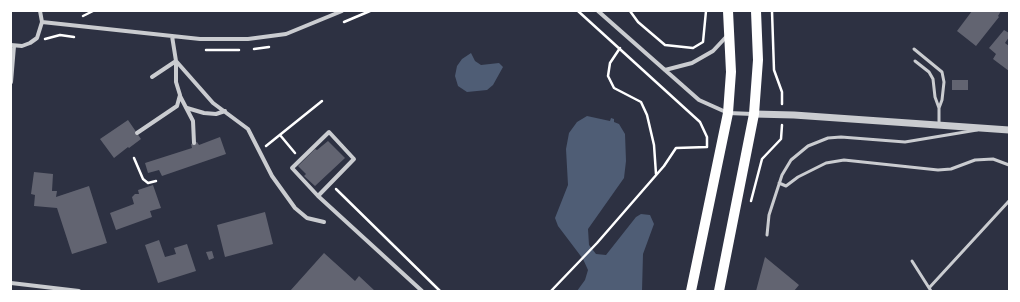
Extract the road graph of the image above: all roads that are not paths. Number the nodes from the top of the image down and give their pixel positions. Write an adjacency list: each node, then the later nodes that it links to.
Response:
1 (40, 11): 6 (street)
2 (342, 11): 8 (street)
3 (598, 11): 13 (street)
4 (728, 11): 7 (main road)
5 (756, 11): 21 (main road)
6 (42, 22): 8 (street); 9 (street)
7 (729, 34): 13 (street); 20 (main road)
8 (172, 36): 11 (street)
9 (12, 46): 15 (street)
10 (914, 49): 18 (lane)
11 (176, 61): 14 (street); 16 (street); 19 (street)
12 (916, 61): 18 (lane)
13 (665, 70): 20 (street)
14 (152, 76)
15 (11, 82)
16 (180, 95): 17 (street); 25 (street)
17 (187, 108): 19 (street); 26 (street)
18 (939, 108): 22 (lane)
19 (225, 111): 31 (street)
20 (728, 113): 21 (street); 38 (main road)
21 (754, 114): 22 (street); 39 (main road)
22 (939, 126): 23 (street)
23 (987, 129): 24 (street); 28 (lane)
24 (1009, 130)
25 (137, 133)
26 (194, 143)
27 (1009, 165): 28 (lane)
28 (779, 183): 32 (lane)
29 (318, 196): 29 (street); 37 (street)
30 (1009, 201): 35 (lane)
31 (324, 222)
32 (767, 235)
33 (912, 261): 35 (lane)
34 (11, 283): 36 (street)
35 (930, 290)
36 (79, 291)
37 (422, 291)
38 (691, 291)
39 (719, 291)

